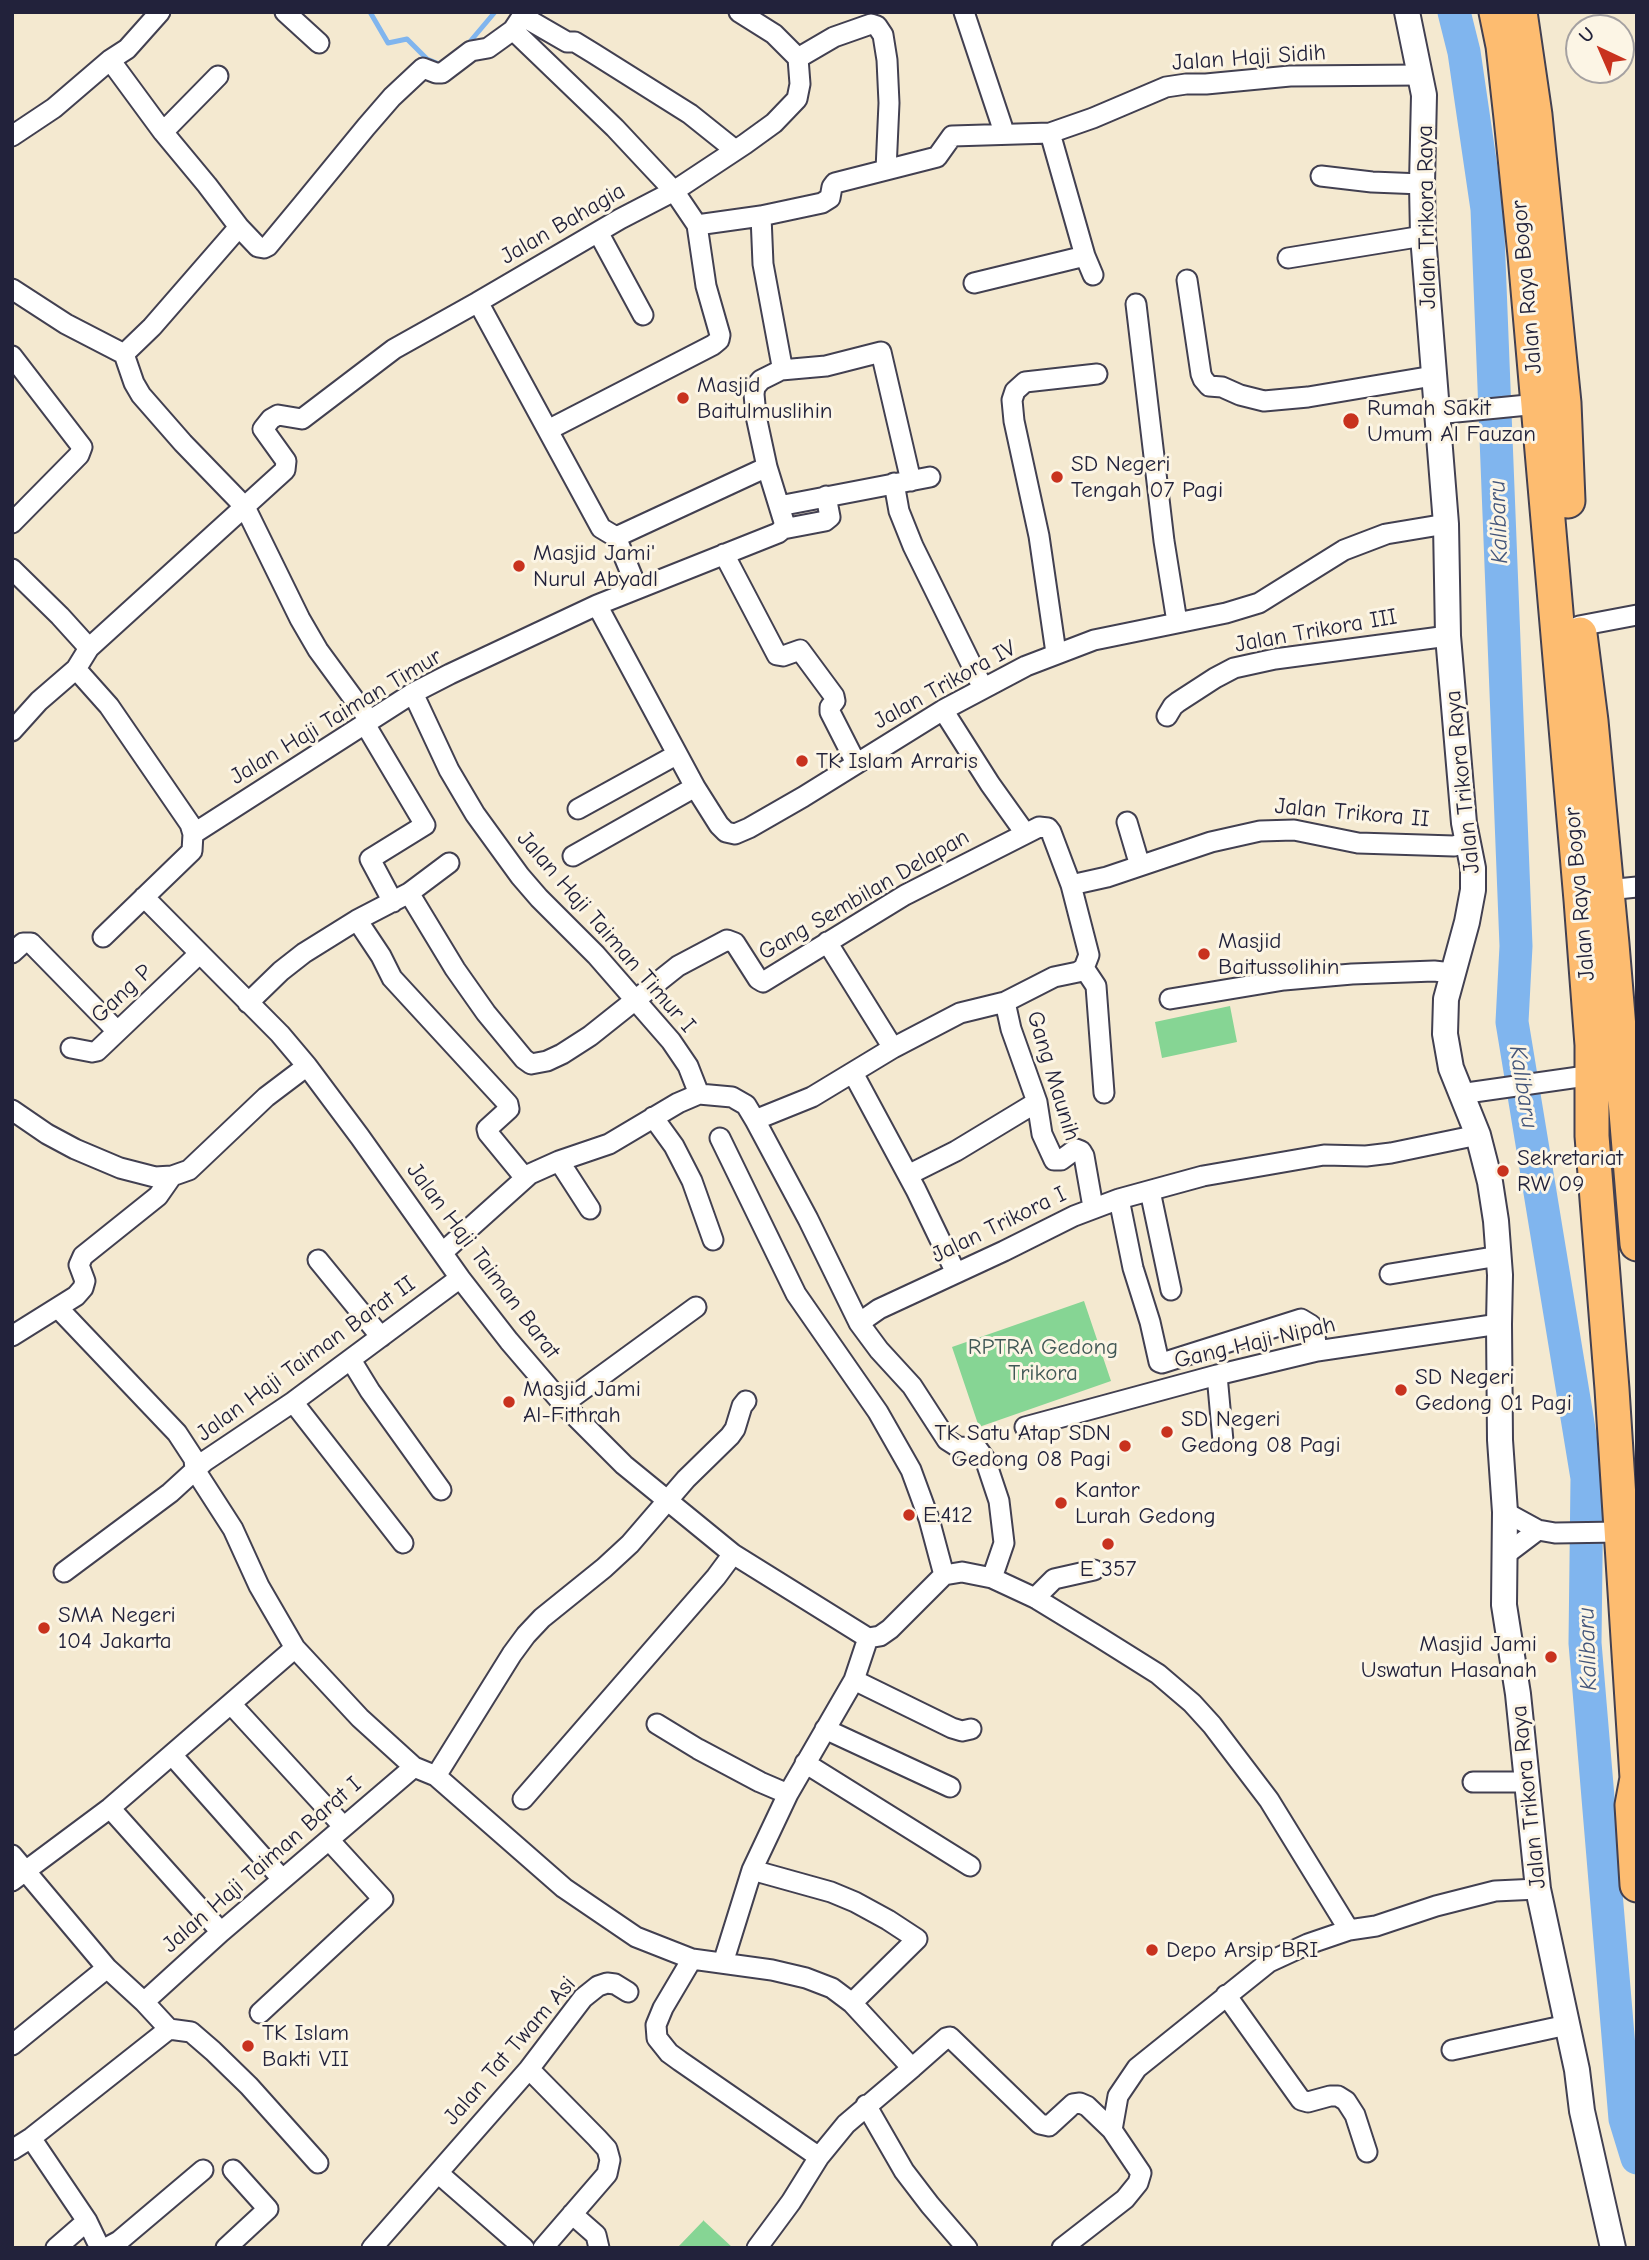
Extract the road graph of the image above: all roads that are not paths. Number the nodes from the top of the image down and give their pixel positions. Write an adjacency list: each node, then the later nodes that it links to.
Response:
1 (160, 12): 11 (street)
2 (285, 12): 9 (street)
3 (739, 12): 10 (street)
4 (964, 12): 14 (street)
5 (1407, 12): 12 (street, Jalan Trikora Raya)
6 (1508, 15): 42 (highway, Jalan Raya Bogor); 60 (highway, Jalan Raya Bogor)
7 (520, 19): 18 (street); 22 (street); 25 (street)
8 (861, 19): 10 (street); 19 (street)
9 (319, 43)
10 (798, 58): 18 (street, Jalan Bahagia)
11 (110, 60): 15 (street); 17 (street)
12 (1421, 75): 16 (street, Jalan Haji Sidih); 21 (street, Jalan Trikora Raya)
13 (218, 76): 15 (street)
14 (1002, 126)
15 (163, 132): 25 (street)
16 (1050, 133): 19 (street, Jalan Haji Sidih); 28 (street)
17 (12, 136)
18 (735, 150): 22 (street, Jalan Bahagia)
19 (886, 170): 23 (street, Jalan Haji Sidih)
20 (1321, 176): 21 (street)
21 (1422, 184): 27 (street, Jalan Trikora Raya)
22 (674, 191): 24 (street); 26 (street, Jalan Bahagia)
23 (761, 216): 24 (street, Jalan Haji Sidih); 39 (street)
24 (697, 225): 44 (street)
25 (239, 227): 37 (street)
26 (598, 232): 34 (street, Jalan Bahagia); 36 (street)
27 (1423, 236): 29 (street); 41 (street, Jalan Trikora Raya)
28 (1085, 256): 30 (street); 32 (street)
29 (1287, 258)
30 (1093, 275)
31 (1188, 280): 41 (street)
32 (974, 283)
33 (12, 289): 37 (street)
34 (478, 302): 44 (street); 49 (street, Jalan Bahagia)
35 (1136, 304): 59 (street)
36 (643, 315)
37 (124, 354): 49 (street)
38 (12, 356): 50 (street)
39 (781, 369): 45 (street); 46 (street)
40 (1097, 374): 63 (street)
41 (1433, 376): 43 (street, Jalan Trikora Raya)
42 (1528, 405): 43 (street); 102 (highway, Jalan Raya Bogor)
43 (1448, 413): 51 (street, Jalan Trikora Raya)
44 (548, 430): 53 (street)
45 (767, 467): 48 (street); 53 (street)
46 (912, 480): 47 (street); 65 (street)
47 (827, 496): 48 (street); 52 (street, Jalan Haji Taiman Timur)
48 (779, 506): 52 (street)
49 (246, 507): 62 (street); 69 (street)
50 (12, 523)
51 (1446, 524): 59 (street, Jalan Trikora IV); 61 (street, Jalan Trikora Raya)
52 (781, 531): 54 (street, Jalan Haji Taiman Timur)
53 (616, 537): 56 (street)
54 (724, 554): 56 (street, Jalan Haji Taiman Timur); 72 (street)
55 (12, 569): 62 (street)
56 (637, 589): 57 (street, Jalan Haji Taiman Timur)
57 (597, 605): 66 (street, Jalan Haji Taiman Timur); 71 (street, Jalan Trikora IV)
58 (1637, 615): 60 (street)
59 (1177, 622): 63 (street, Jalan Trikora IV)
60 (1579, 626): 83 (highway, Jalan Raya Bogor)
61 (1448, 636): 68 (street, Jalan Trikora III); 78 (street, Jalan Trikora Raya)
62 (89, 648): 64 (street)
63 (1056, 653): 65 (street, Jalan Trikora IV)
64 (75, 669): 70 (street); 77 (street)
65 (982, 688): 67 (street, Jalan Trikora IV)
66 (413, 693): 69 (street, Jalan Haji Taiman Timur); 93 (street, Jalan Haji Taiman Timur I)
67 (943, 710): 72 (street, Jalan Trikora IV); 76 (street)
68 (1167, 716)
69 (367, 723): 77 (street, Jalan Haji Taiman Timur); 85 (street)
70 (12, 731)
71 (676, 755): 73 (street, Jalan Trikora IV); 74 (street)
72 (856, 763): 73 (street, Jalan Trikora IV)
73 (695, 787): 79 (street)
74 (578, 809)
75 (1127, 822): 81 (street)
76 (1024, 833): 82 (street); 88 (street, Gang Sembilan Delapan)
77 (193, 834): 84 (street)
78 (1468, 842): 81 (street, Jalan Trikora II); 92 (street, Jalan Trikora Raya)
79 (573, 856)
80 (449, 863): 85 (street)
81 (1140, 866): 82 (street, Jalan Trikora II)
82 (1071, 886): 91 (street)
83 (1622, 889): 118 (highway, Jalan Raya Bogor)
84 (144, 897): 87 (street); 90 (street, Jalan Haji Taiman Barat)
85 (401, 898): 86 (street); 93 (street)
86 (357, 920): 96 (street); 115 (street)
87 (103, 937)
88 (827, 942): 93 (street, Gang Sembilan Delapan); 99 (street)
89 (12, 953): 97 (street)
90 (199, 954): 96 (street, Jalan Haji Taiman Barat); 97 (street, Gang P)
91 (1084, 968): 95 (street); 103 (street)
92 (1452, 972): 94 (street); 105 (street, Jalan Trikora Raya)
93 (634, 999): 104 (street, Jalan Haji Taiman Timur I)
94 (1170, 999)
95 (1004, 1002): 99 (street); 106 (street, Gang Maunih)
96 (248, 1003): 100 (street, Jalan Haji Taiman Barat)
97 (117, 1031): 98 (street, Gang P)
98 (71, 1048)
99 (893, 1048): 101 (street)
100 (307, 1066): 114 (street); 123 (street, Jalan Haji Taiman Barat)
101 (853, 1073): 109 (street); 113 (street)
102 (1593, 1074): 105 (street); 149 (highway, Jalan Raya Bogor)
103 (1104, 1093)
104 (699, 1094): 108 (street); 109 (street)
105 (1460, 1094): 110 (street, Jalan Trikora Raya)
106 (1037, 1102): 113 (street); 119 (street, Gang Maunih)
107 (14, 1115): 114 (street)
108 (653, 1117): 112 (street); 121 (street)
109 (755, 1120): 132 (street)
110 (1478, 1135): 116 (street, Jalan Trikora I); 124 (street, Jalan Trikora Raya)
111 (720, 1138): 155 (street)
112 (559, 1161): 115 (street); 120 (street)
113 (908, 1175): 126 (street)
114 (172, 1176): 131 (street)
115 (525, 1178): 123 (street)
116 (1150, 1191): 117 (street, Jalan Trikora I); 129 (street)
117 (1119, 1199): 119 (street, Jalan Trikora I); 136 (street)
118 (1635, 1199): 122 (highway, Jalan Raya Bogor)
119 (1093, 1207): 126 (street, Jalan Trikora I)
120 (590, 1209)
121 (713, 1240)
122 (1637, 1244)
123 (443, 1252): 128 (street, Jalan Haji Taiman Barat)
124 (1499, 1256): 127 (street); 133 (street, Jalan Trikora Raya)
125 (318, 1260): 135 (street)
126 (956, 1273): 132 (street, Jalan Trikora I)
127 (1390, 1274)
128 (460, 1278): 135 (street, Jalan Haji Taiman Barat II); 141 (street, Jalan Haji Taiman Barat)
129 (1171, 1290)
130 (696, 1307): 141 (street)
131 (59, 1309): 134 (street); 144 (street)
132 (859, 1323): 156 (street)
133 (1499, 1324): 136 (street, Gang Haji Nipah); 147 (street, Jalan Trikora Raya)
134 (12, 1336)
135 (382, 1337): 137 (street, Jalan Haji Taiman Barat II)
136 (1317, 1351): 138 (street, Gang Haji Nipah)
137 (351, 1360): 140 (street, Jalan Haji Taiman Barat II); 145 (street)
138 (1217, 1375): 142 (street, Gang Haji Nipah); 143 (street)
139 (746, 1401): 146 (street)
140 (293, 1402): 144 (street, Jalan Haji Taiman Barat II); 150 (street)
141 (563, 1404): 146 (street, Jalan Haji Taiman Barat)
142 (1025, 1427)
143 (1223, 1441)
144 (195, 1470): 154 (street); 159 (street, Jalan Haji Taiman Barat II)
145 (440, 1490)
146 (666, 1501): 151 (street, Jalan Haji Taiman Barat); 168 (street)
147 (1505, 1512): 148 (street); 152 (street, Jalan Trikora Raya)
148 (1546, 1532): 149 (street); 152 (street)
149 (1607, 1533): 169 (highway, Jalan Raya Bogor)
150 (403, 1543)
151 (733, 1555): 158 (street, Jalan Haji Taiman Barat); 174 (street)
152 (1505, 1555): 171 (street, Jalan Trikora Raya)
153 (1094, 1570): 157 (street)
154 (64, 1572)
155 (944, 1575): 156 (street); 158 (street)
156 (992, 1578): 157 (street)
157 (1035, 1598): 184 (street)
158 (868, 1638): 160 (street)
159 (295, 1648): 161 (street); 167 (street, Jalan Haji Taiman Barat II)
160 (854, 1680): 163 (street); 164 (street)
161 (231, 1704): 165 (street); 176 (street)
162 (657, 1724): 173 (street)
163 (825, 1729): 166 (street); 172 (street)
164 (971, 1729)
165 (172, 1755): 175 (street); 181 (street)
166 (805, 1763): 173 (street); 178 (street)
167 (414, 1767): 168 (street, Jalan Haji Taiman Barat II); 176 (street, Jalan Haji Taiman Barat I)
168 (436, 1776): 186 (street, Jalan Haji Taiman Barat II)
169 (1637, 1778): 182 (highway, Jalan Raya Bogor)
170 (1473, 1782): 171 (street)
171 (1527, 1782): 183 (street, Jalan Trikora Raya)
172 (950, 1787)
173 (788, 1794): 179 (street)
174 (523, 1799)
175 (110, 1808): 180 (street); 185 (street)
176 (336, 1833): 181 (street, Jalan Haji Taiman Barat I); 193 (street)
177 (12, 1855): 180 (street)
178 (970, 1866)
179 (752, 1870): 187 (street); 192 (street)
180 (20, 1876): 188 (street)
181 (282, 1879): 185 (street, Jalan Haji Taiman Barat I)
182 (1637, 1885)
183 (1538, 1888): 184 (street); 194 (street, Jalan Trikora Raya)
184 (1349, 1930): 190 (street)
185 (221, 1932): 191 (street, Jalan Haji Taiman Barat I)
186 (692, 1959): 187 (street, Jalan Haji Taiman Barat II); 205 (street)
187 (723, 1964): 192 (street, Jalan Haji Taiman Barat II)
188 (107, 1968): 191 (street); 196 (street)
189 (628, 1992): 199 (street, Jalan Tat Twam Asi)
190 (1226, 1995): 201 (street); 204 (street)
191 (144, 2002): 195 (street)
192 (852, 2003): 198 (street, Jalan Haji Taiman Barat II)
193 (260, 2012)
194 (1567, 2025): 197 (street); 222 (street, Jalan Trikora Raya)
195 (169, 2029): 202 (street); 206 (street)
196 (12, 2045)
197 (1451, 2050)
198 (912, 2068): 200 (street); 201 (street)
199 (529, 2069): 209 (street, Jalan Tat Twam Asi); 210 (street)
200 (866, 2105): 205 (street); 220 (street)
201 (1112, 2130): 221 (street)
202 (30, 2138): 203 (street); 211 (street)
203 (12, 2150)
204 (1367, 2152)
205 (819, 2157): 219 (street)
206 (318, 2163)
207 (203, 2170): 212 (street)
208 (233, 2170): 214 (street)
209 (438, 2173): 215 (street, Jalan Tat Twam Asi); 216 (street)
210 (572, 2214): 217 (street); 218 (street)
211 (87, 2221): 212 (street); 213 (street)
212 (97, 2245)
213 (56, 2248)
214 (226, 2248)
215 (372, 2248)
216 (524, 2248)
217 (543, 2248)
218 (598, 2248)
219 (757, 2248)
220 (967, 2248)
221 (1062, 2248)
222 (1613, 2248)

